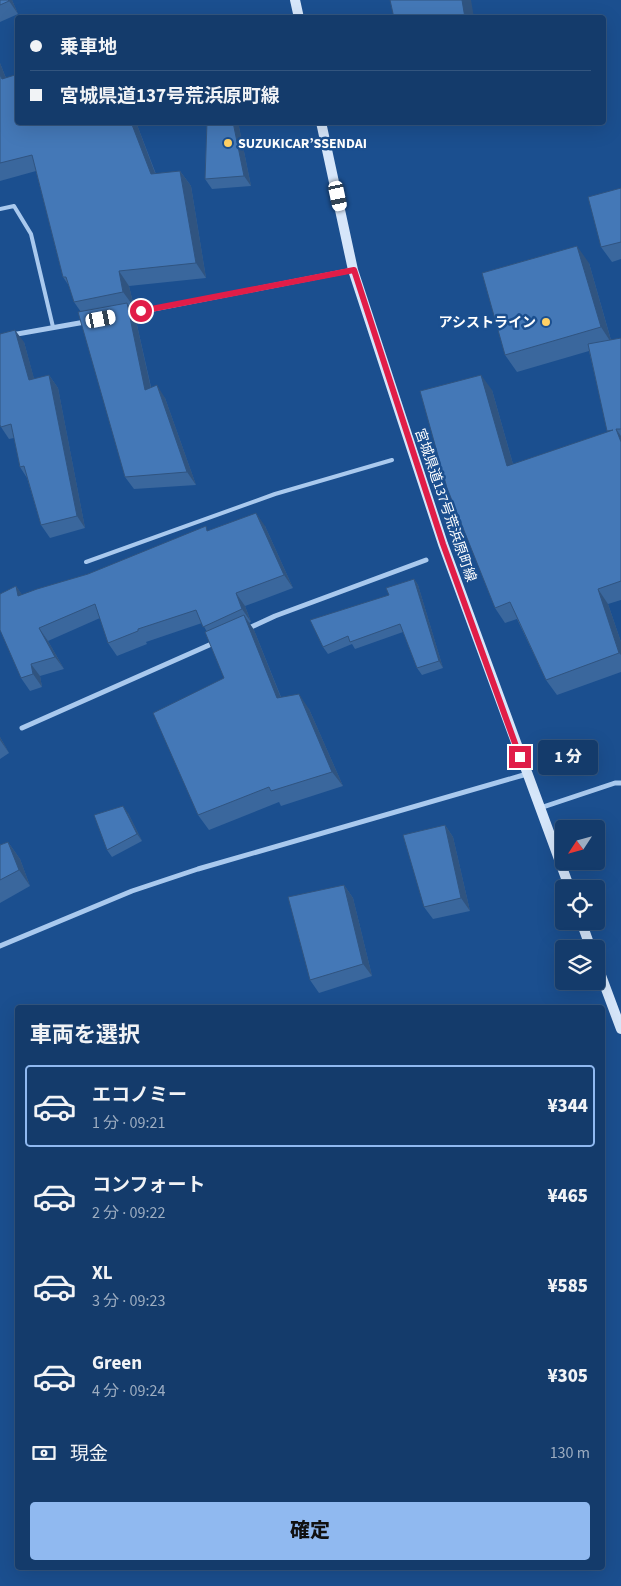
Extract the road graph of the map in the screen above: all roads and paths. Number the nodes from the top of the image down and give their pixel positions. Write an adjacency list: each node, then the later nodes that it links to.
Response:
1 (295, 0): 2 (main road)
2 (298, 15)
3 (323, 125): 5 (main road, 宮城県道137号荒浜原町線)
4 (0, 210): 8 (lane)
5 (354, 270): 6 (street); 16 (main road, 宮城県道137号荒浜原町線)
6 (121, 315)
7 (92, 321): 8 (street)
8 (53, 328): 9 (street)
9 (0, 337)
10 (392, 460): 12 (lane)
11 (426, 560): 13 (street)
12 (86, 562)
13 (240, 631)
14 (223, 639): 15 (street)
15 (22, 728)
16 (527, 774): 18 (main road, 宮城県道137号荒浜原町線); 20 (street)
17 (621, 783): 18 (street)
18 (540, 808): 19 (main road, 宮城県道137号荒浜原町線)
19 (567, 880)
20 (0, 946)
21 (605, 986): 22 (main road)
22 (621, 1029)

